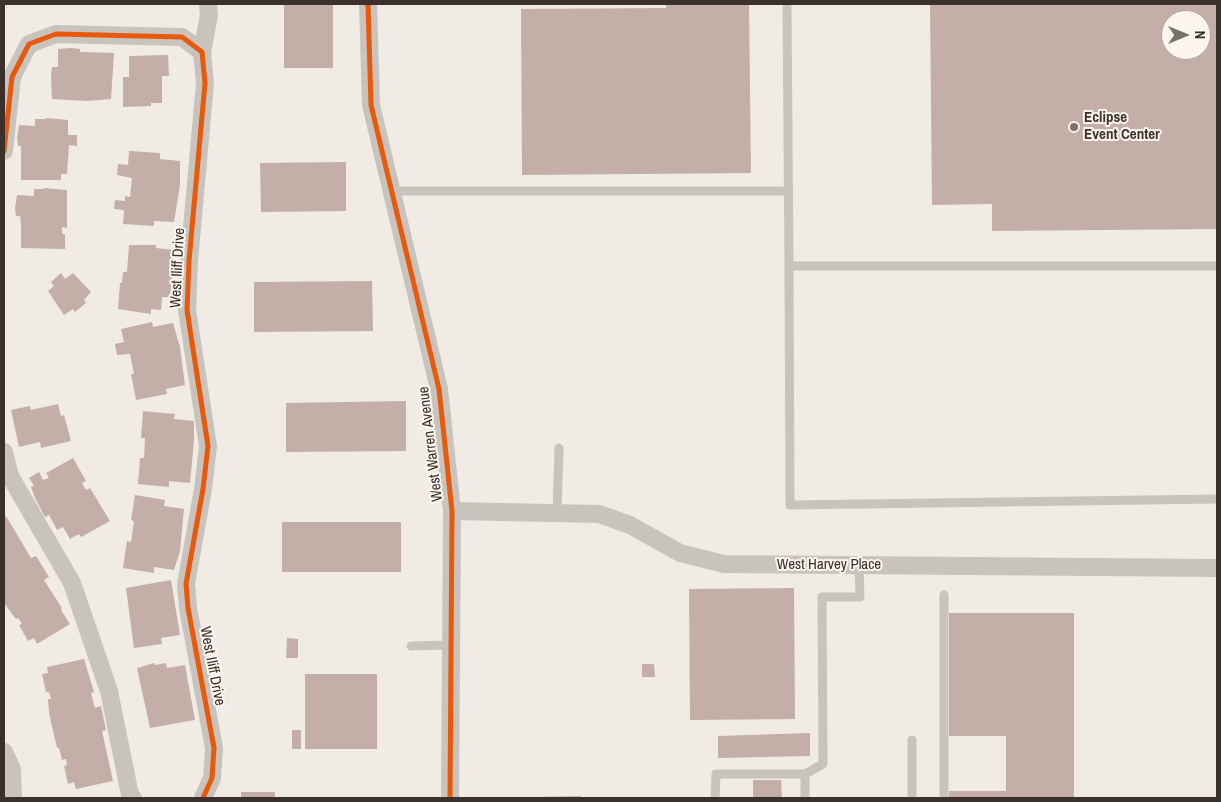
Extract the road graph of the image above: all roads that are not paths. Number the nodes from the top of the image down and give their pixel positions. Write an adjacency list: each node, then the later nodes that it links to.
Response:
1 (208, 4): 4 (street, West Iliff Drive)
2 (368, 4): 6 (street, West Warren Avenue)
3 (787, 4): 7 (lane)
4 (202, 52): 5 (street); 25 (street, West Iliff Drive)
5 (4, 151)
6 (392, 191): 7 (lane); 13 (street, West Warren Avenue)
7 (788, 191): 8 (lane)
8 (789, 266): 9 (lane); 12 (lane)
9 (1217, 266)
10 (559, 448): 14 (lane)
11 (4, 452): 24 (street)
12 (1217, 499)
13 (452, 511): 14 (street, West Harvey Place); 18 (street, West Warren Avenue)
14 (557, 514): 15 (street, West Harvey Place)
15 (859, 565): 16 (street, West Harvey Place); 22 (lane)
16 (1217, 568)
17 (944, 595): 30 (lane)
18 (451, 645): 19 (lane); 26 (street, West Warren Avenue)
19 (411, 646)
20 (912, 740): 29 (lane)
21 (4, 752): 23 (street)
22 (805, 774): 27 (lane); 28 (lane)
23 (13, 798)
24 (133, 798)
25 (203, 798)
26 (450, 798)
27 (716, 798)
28 (805, 798)
29 (912, 798)
30 (944, 798)

